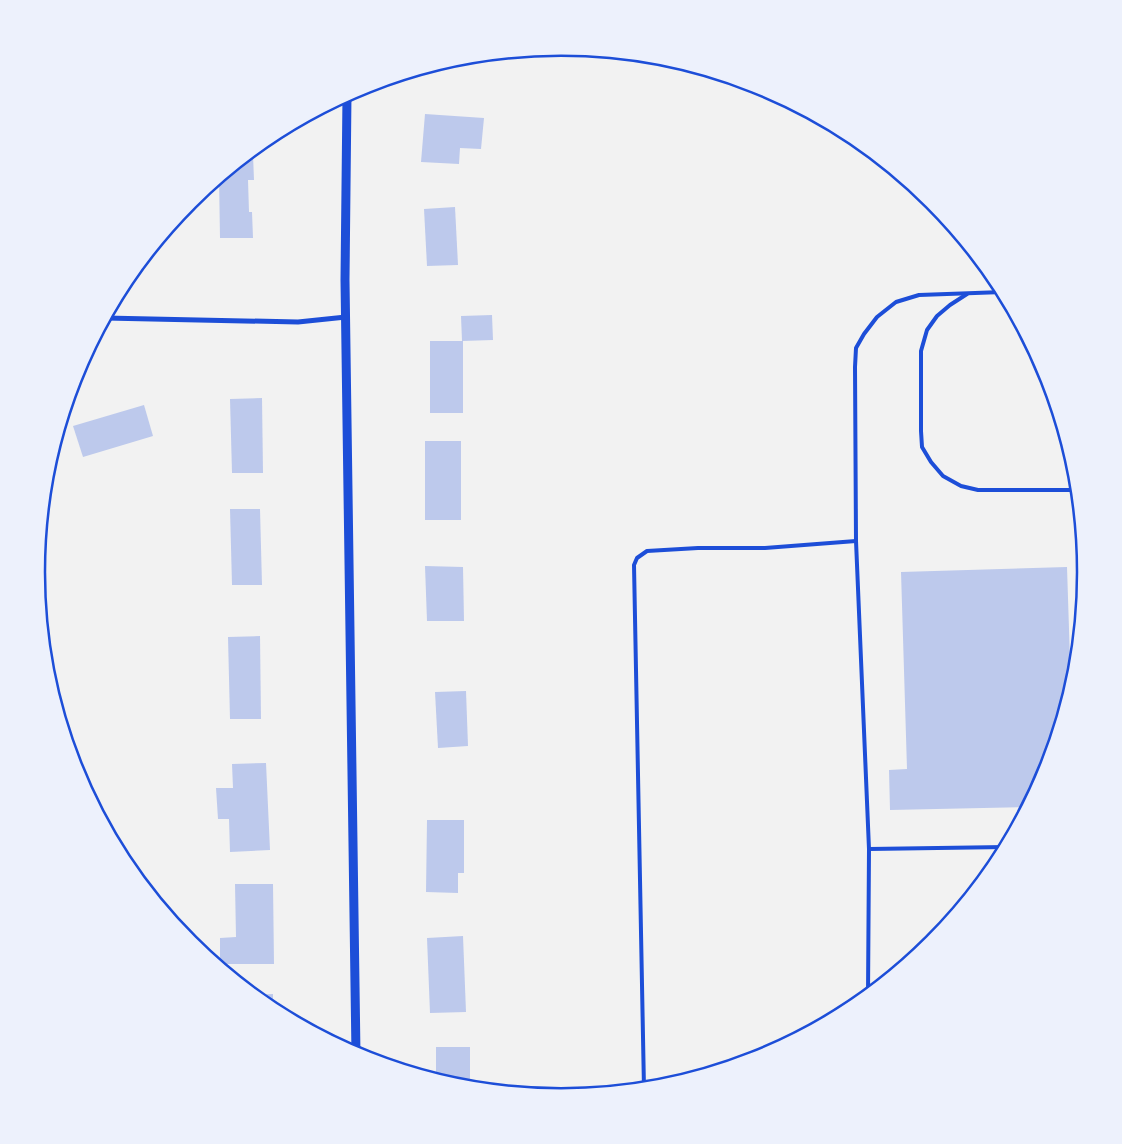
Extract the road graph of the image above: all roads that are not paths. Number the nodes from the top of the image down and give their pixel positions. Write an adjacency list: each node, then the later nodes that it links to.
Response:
1 (346, 103): 4 (street)
2 (969, 292): 3 (lane); 6 (lane); 7 (lane)
3 (994, 292)
4 (346, 317): 5 (street); 11 (street)
5 (112, 318)
6 (1070, 490)
7 (856, 541): 9 (lane); 12 (lane)
8 (997, 847): 9 (lane)
9 (869, 849): 10 (lane)
10 (868, 986)
11 (356, 1045)
12 (644, 1081)

